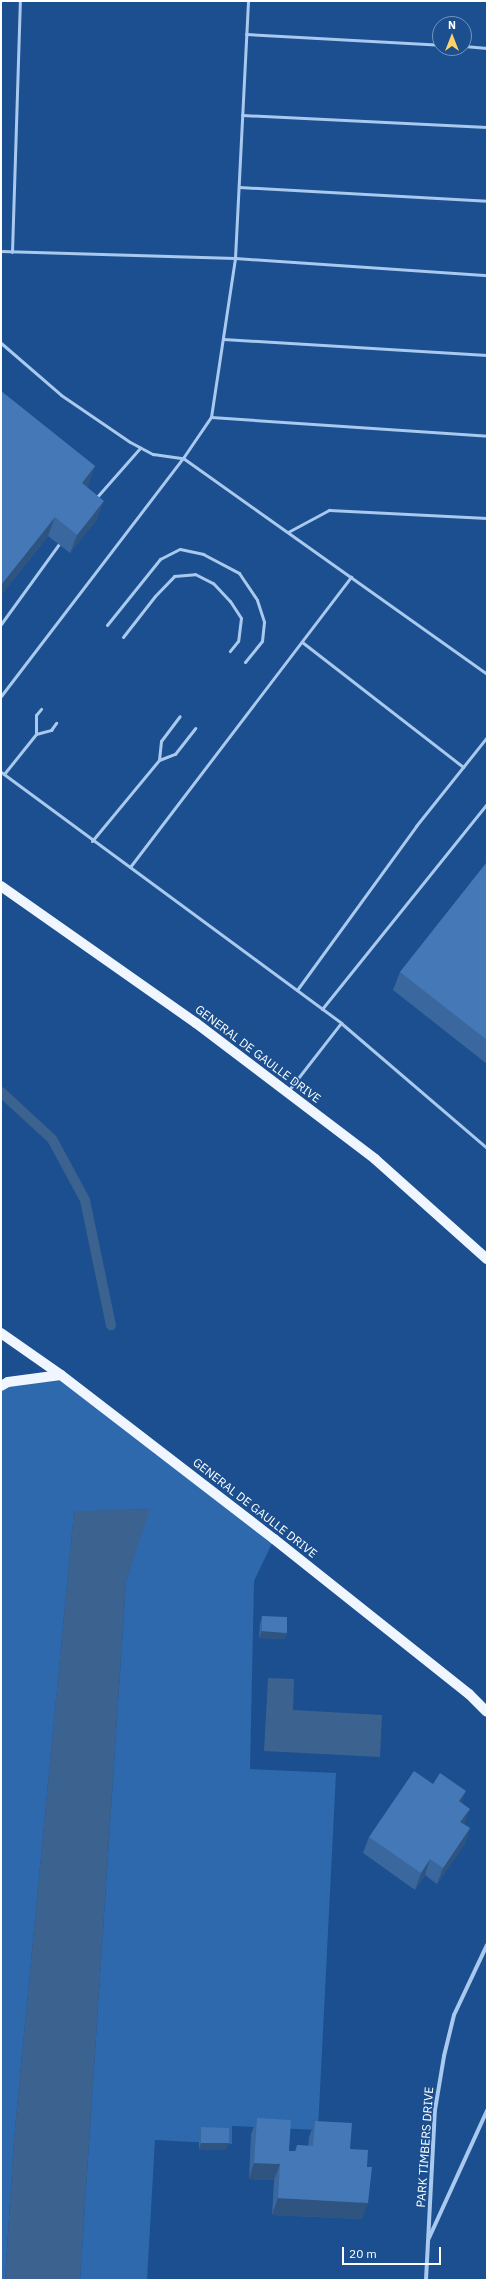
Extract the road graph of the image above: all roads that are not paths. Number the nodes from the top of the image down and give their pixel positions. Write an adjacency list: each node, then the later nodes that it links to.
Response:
1 (20, 1): 12 (lane)
2 (248, 1): 3 (lane)
3 (246, 34): 4 (lane); 7 (lane)
4 (432, 45)
5 (472, 47): 6 (lane)
6 (487, 48)
7 (242, 115): 8 (lane); 9 (lane)
8 (487, 127)
9 (239, 187): 10 (lane); 13 (lane)
10 (487, 201)
11 (1, 251): 12 (lane)
12 (12, 252): 13 (lane)
13 (235, 258): 14 (lane); 15 (lane)
14 (487, 275)
15 (223, 338): 17 (lane); 18 (lane)
16 (1, 343): 20 (lane)
17 (487, 355)
18 (211, 417): 19 (lane); 21 (lane)
19 (487, 436)
20 (140, 448): 21 (lane); 22 (lane)
21 (183, 458): 24 (lane); 34 (lane)
22 (91, 504)
23 (487, 518): 24 (lane)
24 (288, 532): 26 (lane)
25 (59, 544): 27 (lane)
26 (351, 577): 30 (lane); 33 (lane)
27 (1, 624)
28 (107, 625): 32 (lane)
29 (123, 637): 31 (lane)
30 (302, 642): 42 (lane); 47 (lane)
31 (230, 651)
32 (245, 662)
33 (487, 674)
34 (1, 696)
35 (41, 710): 39 (lane)
36 (180, 716): 41 (lane)
37 (56, 723): 39 (lane)
38 (195, 728): 41 (lane)
39 (36, 734): 44 (lane)
40 (487, 737): 42 (lane)
41 (159, 760): 46 (lane)
42 (463, 767): 49 (lane)
43 (1, 772): 44 (lane)
44 (4, 774): 46 (lane)
45 (487, 804): 50 (lane)
46 (92, 841): 47 (lane)
47 (130, 867): 49 (lane)
48 (1, 886): 52 (main road, GENERAL DE GAULLE DRIVE)
49 (297, 990): 50 (lane)
50 (322, 1009): 51 (lane)
51 (341, 1023): 52 (lane); 53 (lane)
52 (287, 1092): 54 (main road, GENERAL DE GAULLE DRIVE)
53 (487, 1148)
54 (487, 1259)
55 (1, 1333): 56 (main road, GENERAL DE GAULLE DRIVE)
56 (61, 1375): 57 (main road); 58 (main road, GENERAL DE GAULLE DRIVE)
57 (1, 1386)
58 (487, 1712)
59 (487, 1945): 61 (street, PARK TIMBERS DRIVE)
60 (487, 2111): 61 (street, PARK TIMBERS DRIVE)
61 (428, 2240): 62 (street, PARK TIMBERS DRIVE)
62 (426, 2280)

